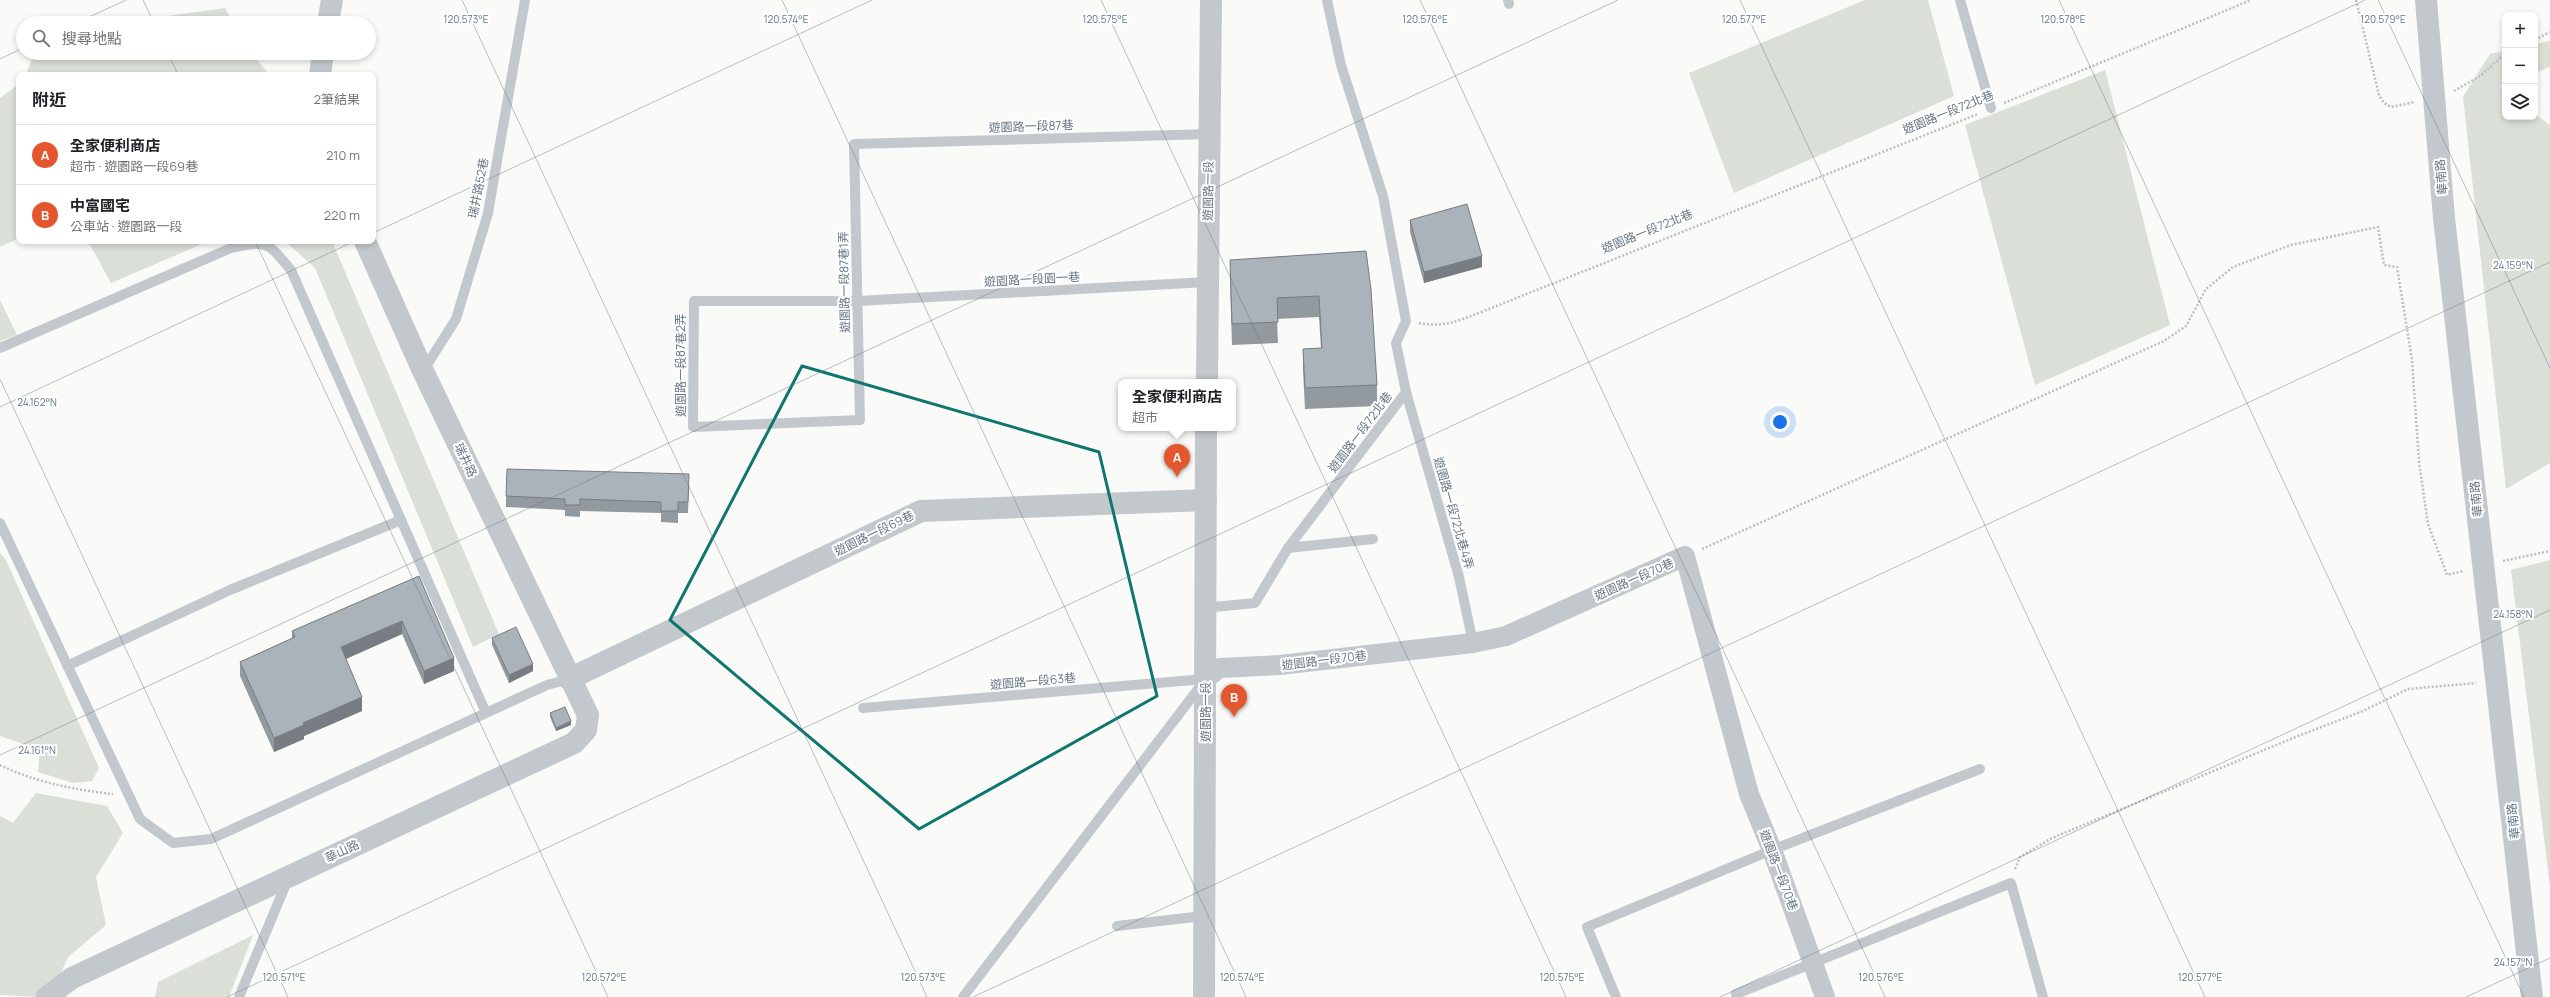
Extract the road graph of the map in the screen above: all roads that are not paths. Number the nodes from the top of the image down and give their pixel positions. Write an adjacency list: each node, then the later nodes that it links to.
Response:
1 (332, 0): 7 (street)
2 (525, 0): 19 (lane, 瑞井路52巷)
3 (1211, 0): 11 (street, 遊園路一段)
4 (1327, 0): 21 (lane, 遊園路一段72北巷)
5 (1960, 0): 10 (lane)
6 (2426, 0): 50 (street, 華南路)
7 (329, 16)
8 (322, 60): 9 (street)
9 (320, 72)
10 (1991, 108)
11 (1209, 134): 12 (lane, 遊園路一段87巷); 16 (street, 遊園路一段)
12 (854, 144): 17 (lane, 遊園路一段87巷1弄)
13 (250, 244): 18 (lane)
14 (264, 244): 25 (lane)
15 (366, 244): 19 (street, 瑞井路)
16 (1207, 282): 17 (lane, 遊園路一段園一巷); 20 (street, 遊園路一段)
17 (858, 301): 22 (lane, 遊園路一段87巷1弄); 22 (lane, 遊園路一段87巷2弄)
18 (0, 348)
19 (423, 371): 32 (street, 瑞井路)
20 (1207, 379)
21 (1406, 392): 28 (lane, 遊園路一段72北巷); 30 (lane, 遊園路一段72北巷4弄)
22 (860, 420)
23 (1206, 431): 24 (street, 遊園路一段)
24 (1206, 500): 29 (street, 遊園路一段); 32 (street, 遊園路一段69巷)
25 (401, 520): 31 (lane); 35 (lane)
26 (0, 523): 31 (lane)
27 (1373, 539): 28 (lane)
28 (1288, 548): 29 (lane, 遊園路一段72北巷)
29 (1204, 608): 33 (street, 遊園路一段)
30 (1473, 643): 33 (street, 遊園路一段70巷); 37 (street, 遊園路一段70巷)
31 (67, 666): 35 (lane)
32 (569, 678): 35 (lane); 38 (street, 華山路)
33 (1205, 679): 34 (lane, 遊園路一段63巷); 39 (street, 遊園路一段); 45 (lane)
34 (864, 708)
35 (486, 713)
36 (1980, 769): 37 (lane)
37 (1772, 850): 41 (street, 遊園路一段70巷); 47 (lane)
38 (289, 875): 43 (street, 華山路); 44 (lane)
39 (1204, 916): 40 (lane); 46 (street, 遊園路一段)
40 (1117, 926)
41 (1812, 962): 42 (lane); 48 (street, 遊園路一段70巷); 49 (lane)
42 (1736, 994)
43 (47, 997)
44 (239, 997)
45 (963, 997)
46 (1204, 997)
47 (1616, 997)
48 (1825, 997)
49 (2043, 997)
50 (2532, 997)

